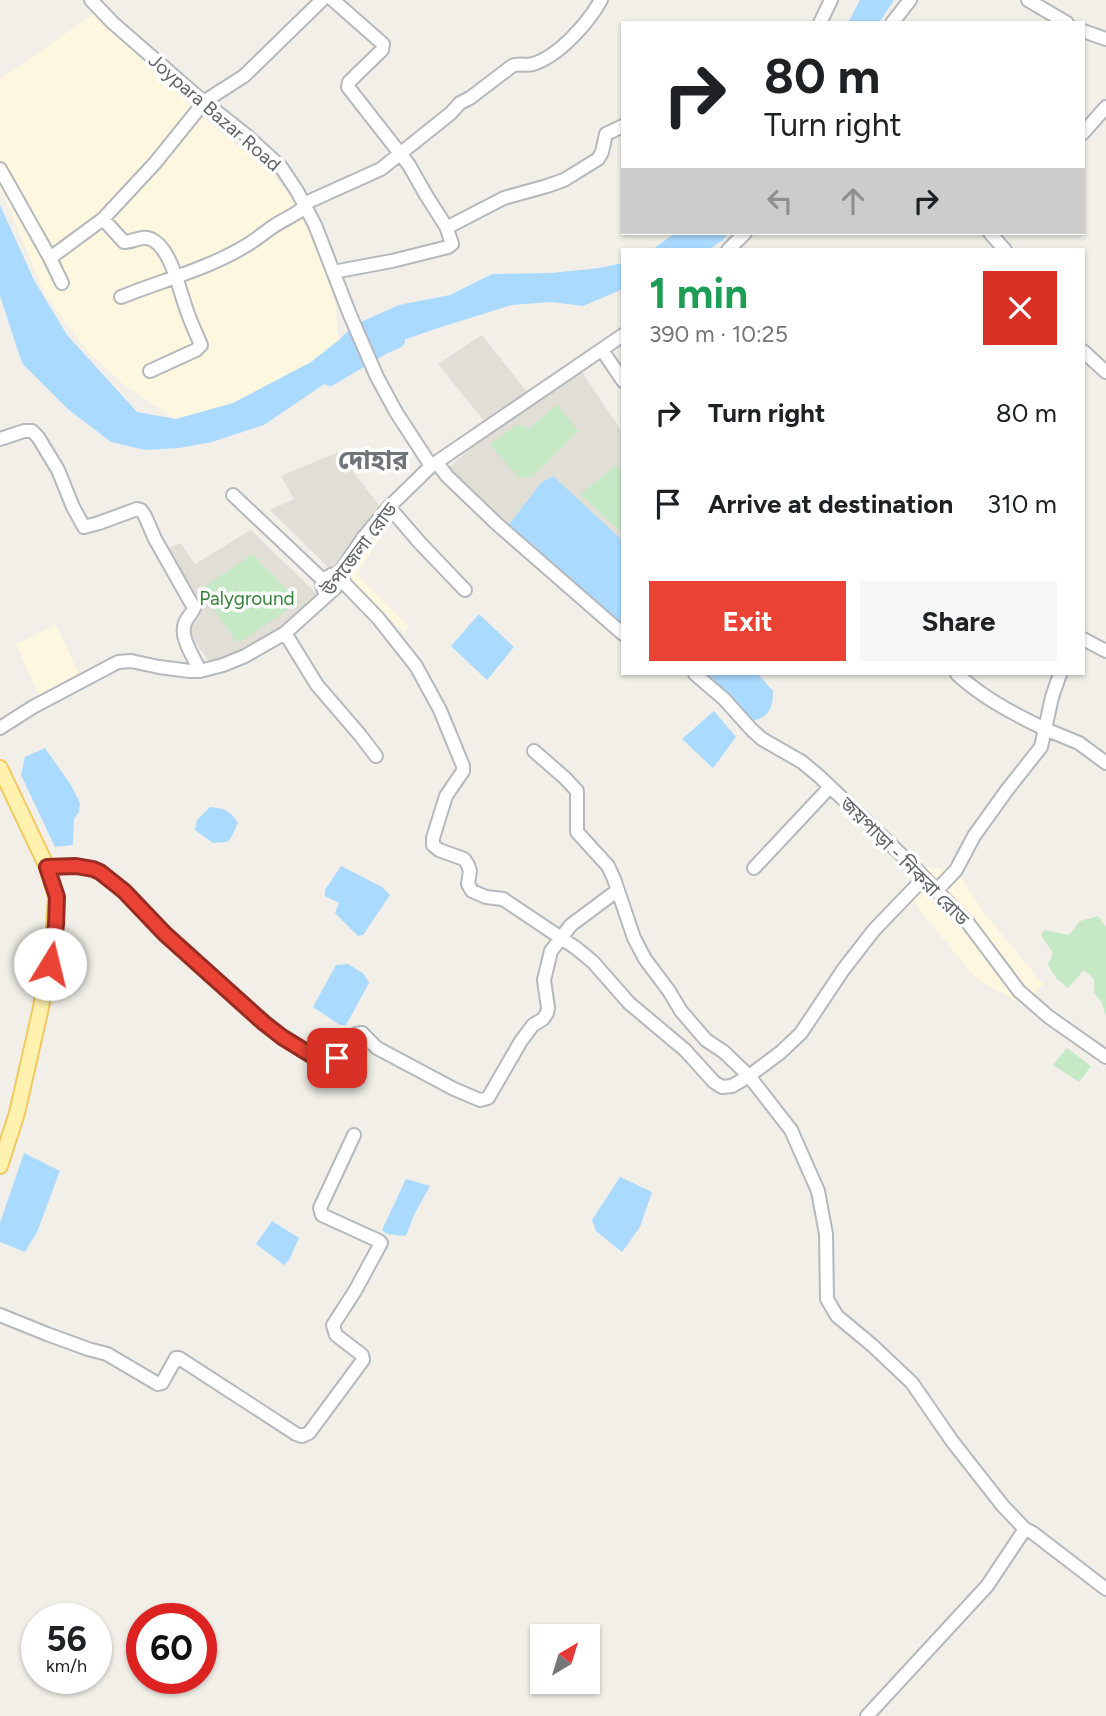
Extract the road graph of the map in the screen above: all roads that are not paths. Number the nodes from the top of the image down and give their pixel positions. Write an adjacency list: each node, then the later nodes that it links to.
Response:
1 (92, 0): 13 (street, Joypara Bazar Road)
2 (322, 0): 13 (street)
3 (332, 0): 17 (street)
4 (601, 0): 17 (street)
5 (831, 0): 8 (street)
6 (910, 0): 9 (street)
7 (1028, 0): 10 (street)
8 (821, 21)
9 (894, 21)
10 (1064, 21)
11 (1085, 32): 12 (street)
12 (1106, 39)
13 (205, 101): 19 (street, Joypara Bazar Road); 20 (street)
14 (1106, 107): 16 (street)
15 (621, 127): 21 (street)
16 (1085, 131)
17 (400, 154): 19 (street); 21 (street)
18 (0, 169): 24 (street)
19 (305, 207): 25 (street, Joypara Bazar Road); 26 (street)
20 (103, 219): 24 (street); 26 (street)
21 (447, 228): 25 (street)
22 (743, 235): 23 (street)
23 (730, 248)
24 (50, 258): 27 (street)
25 (333, 272): 36 (street, Joypara Bazar Road)
26 (176, 278): 28 (street); 32 (street)
27 (62, 283)
28 (121, 297)
29 (621, 336): 30 (street, উপজেলা রোড)
30 (602, 349): 34 (street); 36 (street, উপজেলা রোড)
31 (1085, 353): 33 (street)
32 (150, 371)
33 (1106, 372)
34 (621, 378)
35 (0, 439): 47 (street)
36 (434, 465): 38 (street, উপজেলা রোড); 43 (street)
37 (233, 495): 40 (street)
38 (389, 507): 39 (street, উপজেলা রোড); 41 (street)
39 (339, 574): 40 (street); 42 (street, উপজেলা রোড); 63 (street)
40 (323, 580): 42 (street)
41 (465, 590)
42 (326, 596): 44 (street, উপজেলা রোড)
43 (621, 632)
44 (285, 633): 47 (street, উপজেলা রোড); 54 (street)
45 (1085, 640): 46 (street)
46 (1106, 651)
47 (200, 671): 51 (street, উপজেলা রোড)
48 (696, 675): 57 (street, জয়পাড়া - নিকরা রোড)
49 (958, 675): 52 (street)
50 (1060, 675): 52 (street)
51 (0, 728)
52 (1045, 729): 55 (street); 62 (street)
53 (534, 751): 61 (street)
54 (376, 756)
55 (1106, 764)
56 (0, 768): 58 (main road)
57 (830, 787): 59 (street); 60 (street, জয়পাড়া - নিকরা রোড)
58 (47, 867): 63 (street); 67 (main road)
59 (754, 868)
60 (924, 878): 62 (street, জয়পাড়া - নিকরা রোড); 65 (street)
61 (618, 890): 63 (street); 65 (street)
62 (936, 891): 64 (street, জয়পাড়া - নিকরা রোড)
63 (560, 938): 65 (street)
64 (1106, 1057)
65 (749, 1076): 69 (street)
66 (355, 1135): 68 (street)
67 (0, 1166)
68 (0, 1315)
69 (1025, 1529): 70 (street); 71 (street)
70 (1106, 1589)
71 (867, 1716)

